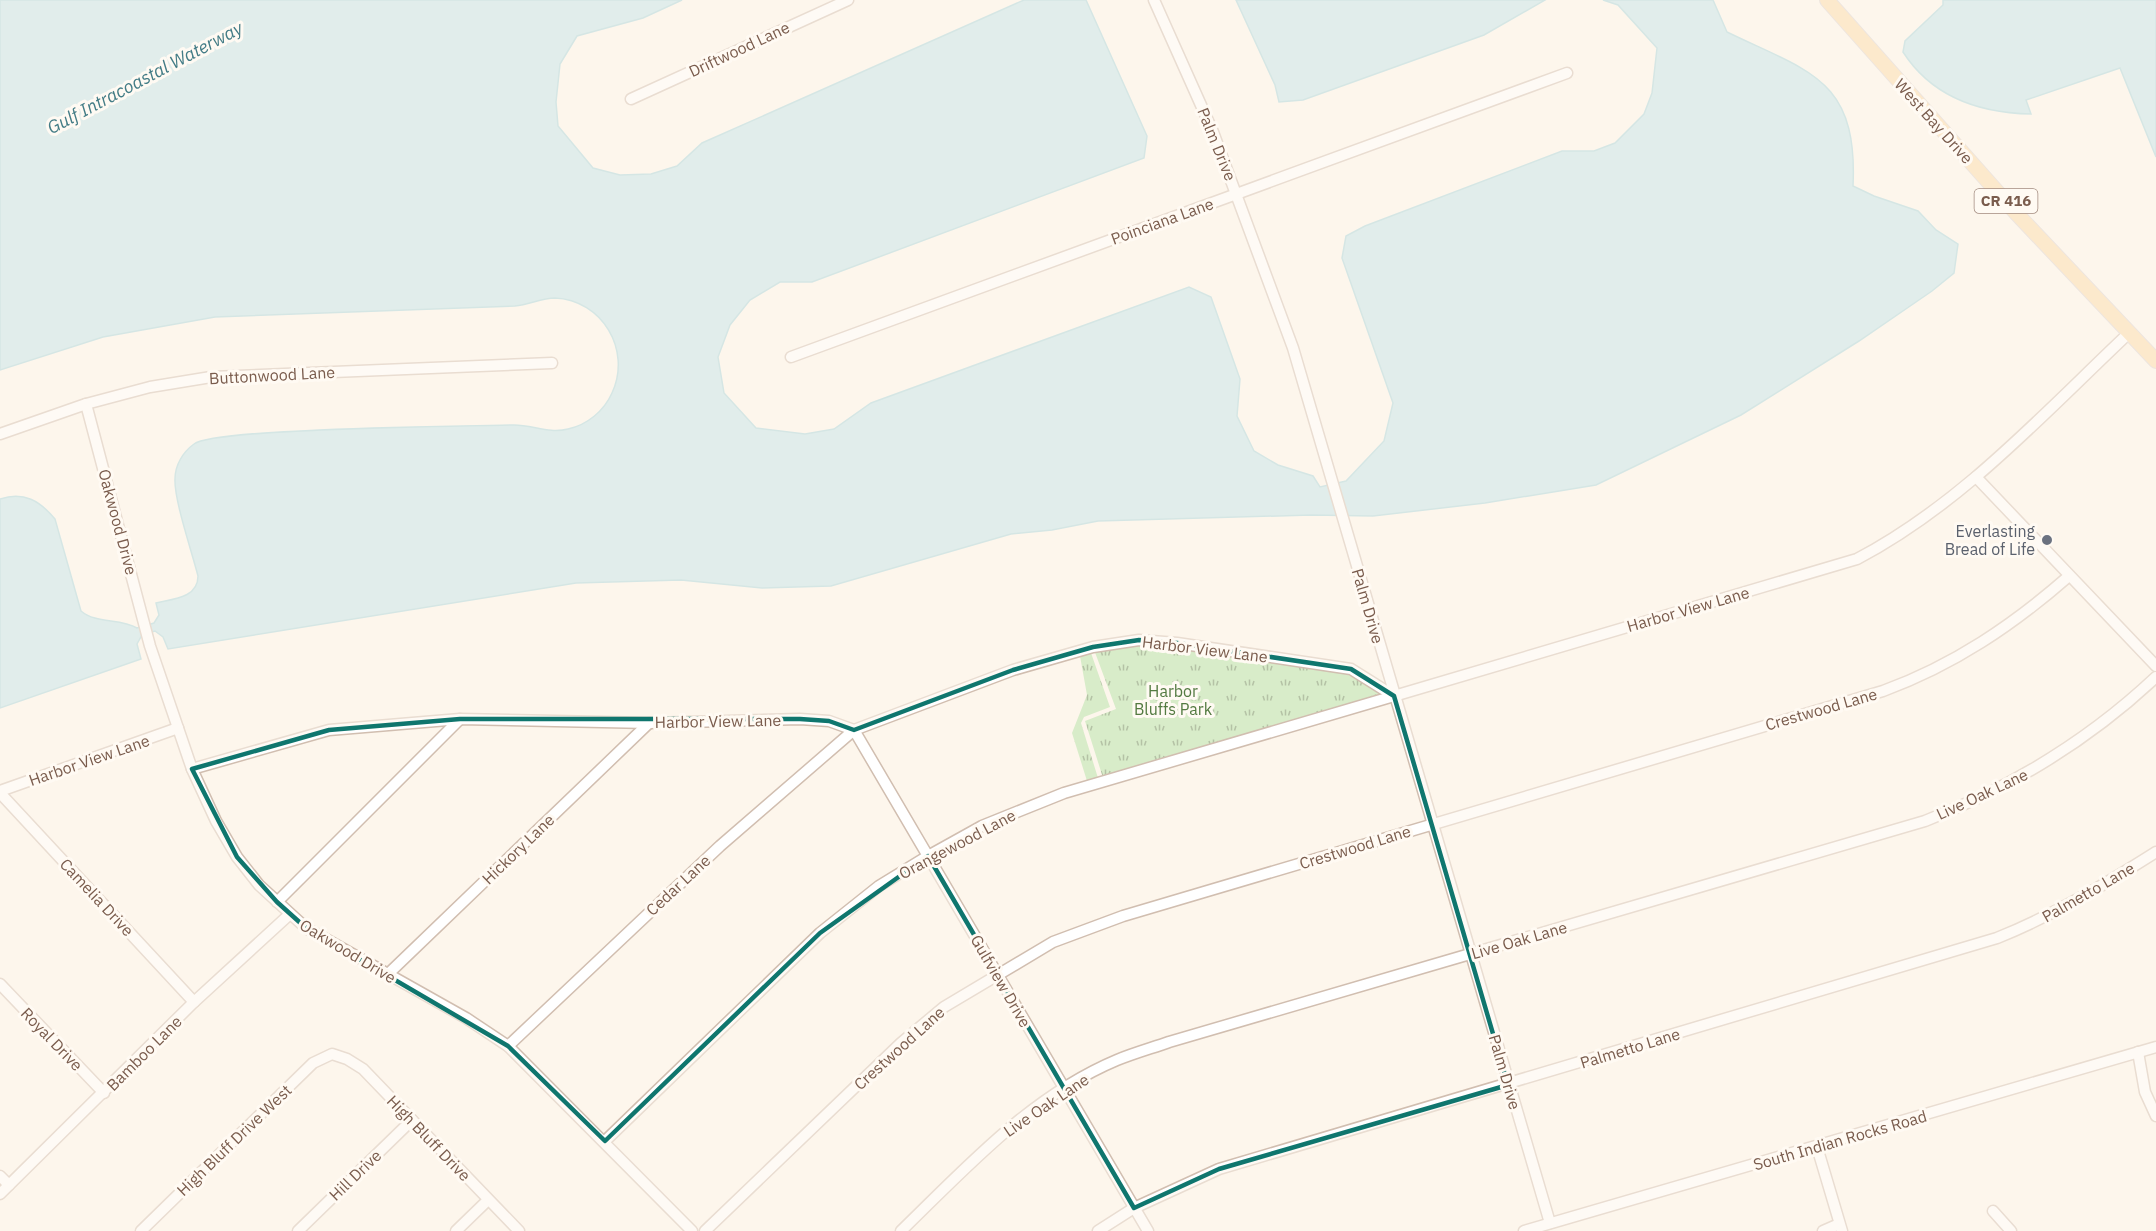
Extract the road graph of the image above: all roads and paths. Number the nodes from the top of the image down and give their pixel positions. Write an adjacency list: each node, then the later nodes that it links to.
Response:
1 (848, 0): 5 (street, Driftwood Lane)
2 (1154, 0): 6 (street, Palm Drive)
3 (1827, 0): 7 (main road, West Bay Drive / CR 416)
4 (1567, 74): 6 (street, Poinciana Lane)
5 (631, 99)
6 (1237, 194): 8 (street, Poinciana Lane); 17 (street, Palm Drive)
7 (2129, 333): 9 (main road, West Bay Drive / CR 416); 13 (street, Harbor View Lane)
8 (790, 357)
9 (2156, 361)
10 (552, 363): 11 (street, Buttonwood Lane)
11 (86, 404): 12 (street, Buttonwood Lane); 20 (street, Oakwood Drive)
12 (0, 434)
13 (1976, 477): 14 (street); 17 (street, Harbor View Lane)
14 (2069, 576): 15 (street); 24 (street, Crestwood Lane)
15 (2156, 666)
16 (2156, 677): 29 (street, Live Oak Lane)
17 (1394, 696): 21 (street, Harbor View Lane); 24 (street, Palm Drive); 26 (street, Orangewood Lane)
18 (460, 719): 19 (street, Harbor View Lane); 22 (street, Harbor View Lane); 27 (street)
19 (649, 723): 21 (street, Harbor View Lane); 31 (street, Hickory Lane)
20 (178, 728): 22 (street, Oakwood Drive); 23 (street, Harbor View Lane)
21 (854, 730): 26 (street, Gulfview Drive); 34 (street, Cedar Lane)
22 (192, 769): 27 (street, Oakwood Drive)
23 (0, 792): 33 (street, Camelia Drive)
24 (1435, 823): 29 (street, Palm Drive); 30 (street, Crestwood Lane)
25 (2156, 852): 38 (street, Palmetto Lane)
26 (928, 856): 30 (street, Gulfview Drive); 43 (street, Orangewood Lane)
27 (277, 902): 28 (street, Oakwood Drive)
28 (290, 914): 31 (street, Oakwood Drive); 33 (street, Bamboo Lane)
29 (1470, 954): 38 (street, Palm Drive); 39 (street, Live Oak Lane)
30 (997, 974): 39 (street, Gulfview Drive); 58 (street, Crestwood Lane)
31 (387, 975): 34 (street, Oakwood Drive)
32 (0, 984): 40 (street, Royal Drive)
33 (194, 1002): 40 (street, Bamboo Lane)
34 (508, 1046): 43 (street, Oakwood Drive)
35 (2156, 1047): 36 (street, South Indian Rocks Road)
36 (2138, 1052): 41 (street); 44 (street, South Indian Rocks Road)
37 (332, 1054): 42 (street, High Bluff Drive); 53 (street, High Bluff Drive West)
38 (1508, 1084): 49 (street, Palmetto Lane); 51 (street, Palm Drive)
39 (1064, 1089): 49 (street, Gulfview Drive); 59 (street, Live Oak Lane)
40 (104, 1093): 46 (street, Bamboo Lane)
41 (2156, 1116)
42 (412, 1120): 48 (street, High Bluff Drive); 54 (street, Hill Drive)
43 (604, 1141): 57 (street, Oakwood Drive)
44 (1817, 1147): 51 (street, South Indian Rocks Road); 52 (street)
45 (0, 1176): 46 (street)
46 (9, 1185): 47 (street, Bamboo Lane)
47 (0, 1194)
48 (488, 1200): 55 (street); 56 (street, High Bluff Drive)
49 (1134, 1208): 60 (street, Palmetto Lane); 61 (street, Gulfview Drive)
50 (1993, 1211): 64 (street)
51 (1550, 1223): 62 (street, South Indian Rocks Road)
52 (1840, 1227): 63 (street)
53 (141, 1231)
54 (298, 1231)
55 (456, 1231)
56 (519, 1231)
57 (692, 1231)
58 (705, 1231)
59 (902, 1231)
60 (1098, 1231)
61 (1148, 1231)
62 (1524, 1231)
63 (1823, 1231)
64 (2011, 1231)

